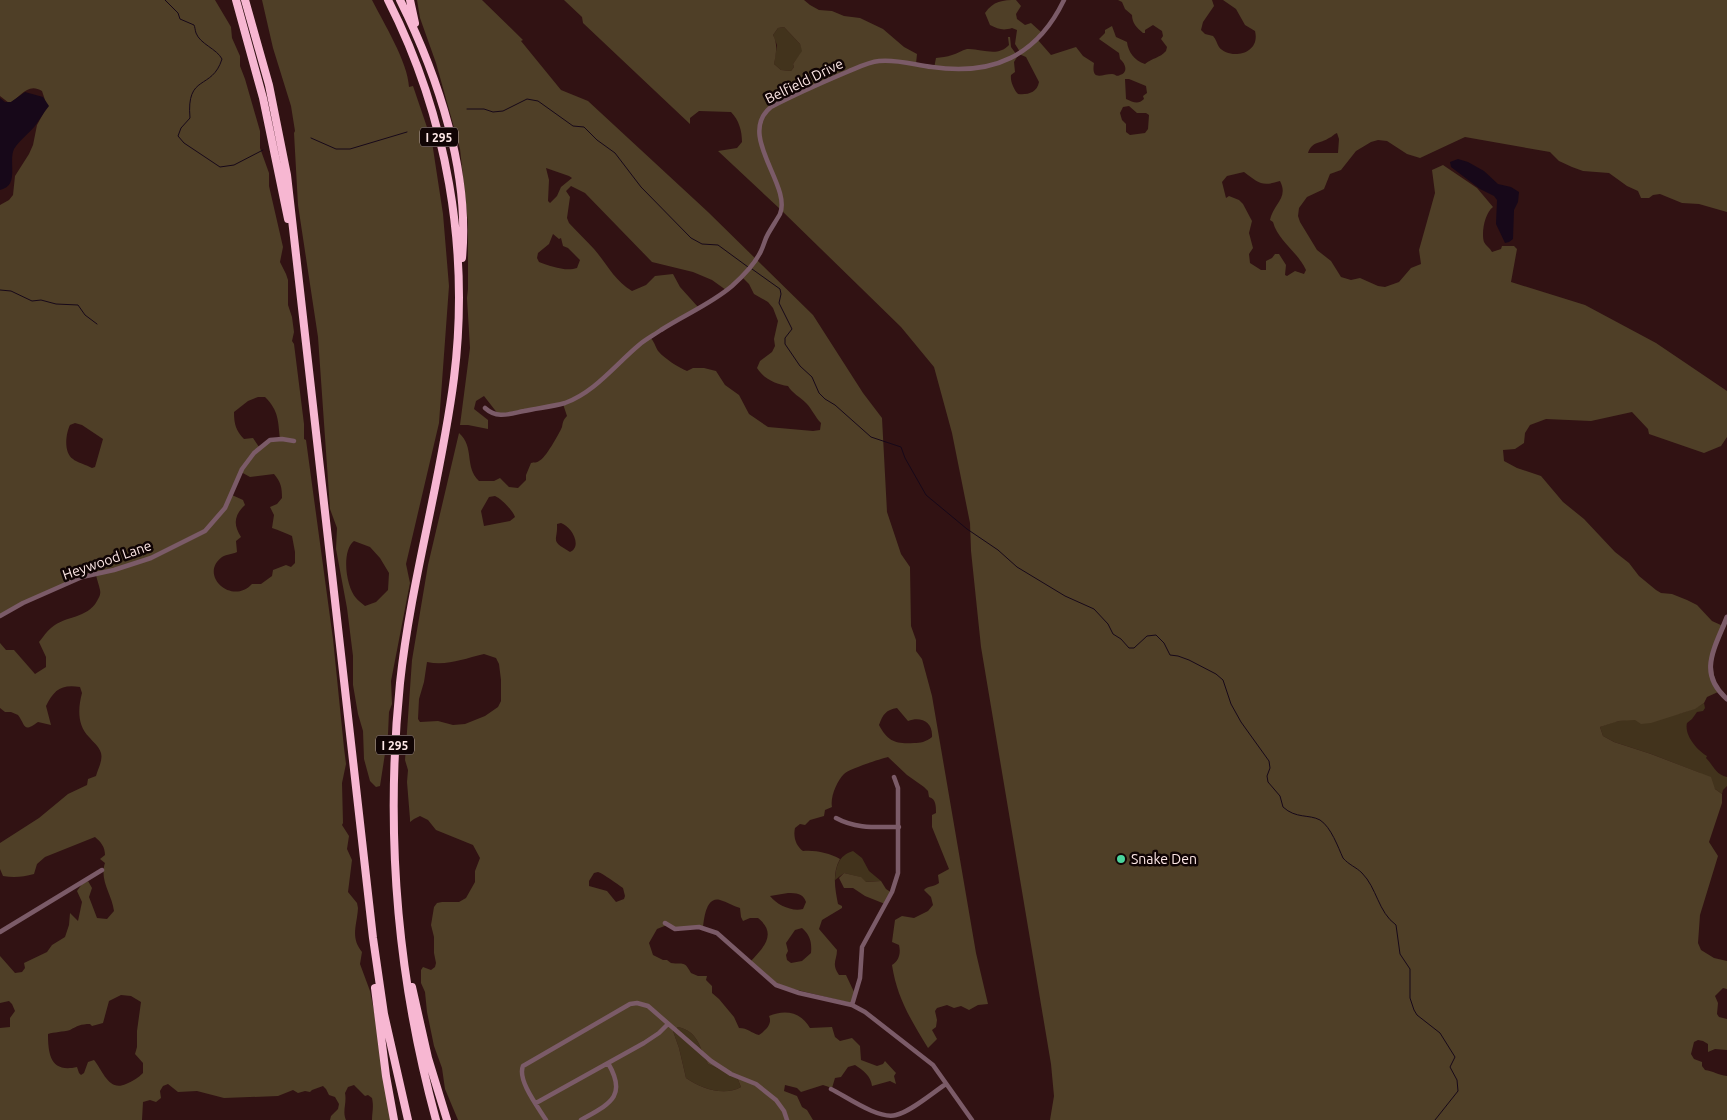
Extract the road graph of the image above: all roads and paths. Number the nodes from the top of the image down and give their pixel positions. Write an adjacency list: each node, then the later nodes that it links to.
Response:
1 (232, 0): 9 (highway)
2 (236, 0): 9 (highway)
3 (246, 0): 11 (highway)
4 (388, 0): 10 (highway, I 295)
5 (400, 0): 8 (highway)
6 (410, 0): 8 (highway)
7 (1064, 0): 12 (street, Belfield Drive)
8 (423, 51): 10 (highway)
9 (252, 53): 11 (highway)
10 (459, 282): 23 (highway, I 295)
11 (299, 283): 24 (highway)
12 (485, 408)
13 (294, 441): 14 (street, Heywood Lane)
14 (0, 616)
15 (1727, 617): 16 (street)
16 (1727, 699)
17 (894, 777): 19 (street)
18 (836, 818): 19 (street)
19 (899, 827): 25 (street)
20 (102, 870): 22 (street)
21 (666, 923): 25 (street)
22 (0, 932)
23 (401, 938): 33 (highway, I 295); 34 (highway)
24 (376, 961): 31 (highway); 32 (highway)
25 (852, 1005): 28 (street)
26 (668, 1024): 27 (street); 30 (street); 37 (street)
27 (608, 1063): 30 (street); 36 (street)
28 (946, 1084): 29 (street); 38 (street)
29 (831, 1089)
30 (536, 1103): 35 (street)
31 (394, 1120)
32 (408, 1120)
33 (436, 1120)
34 (447, 1120)
35 (546, 1120)
36 (581, 1120)
37 (787, 1120)
38 (972, 1120)

